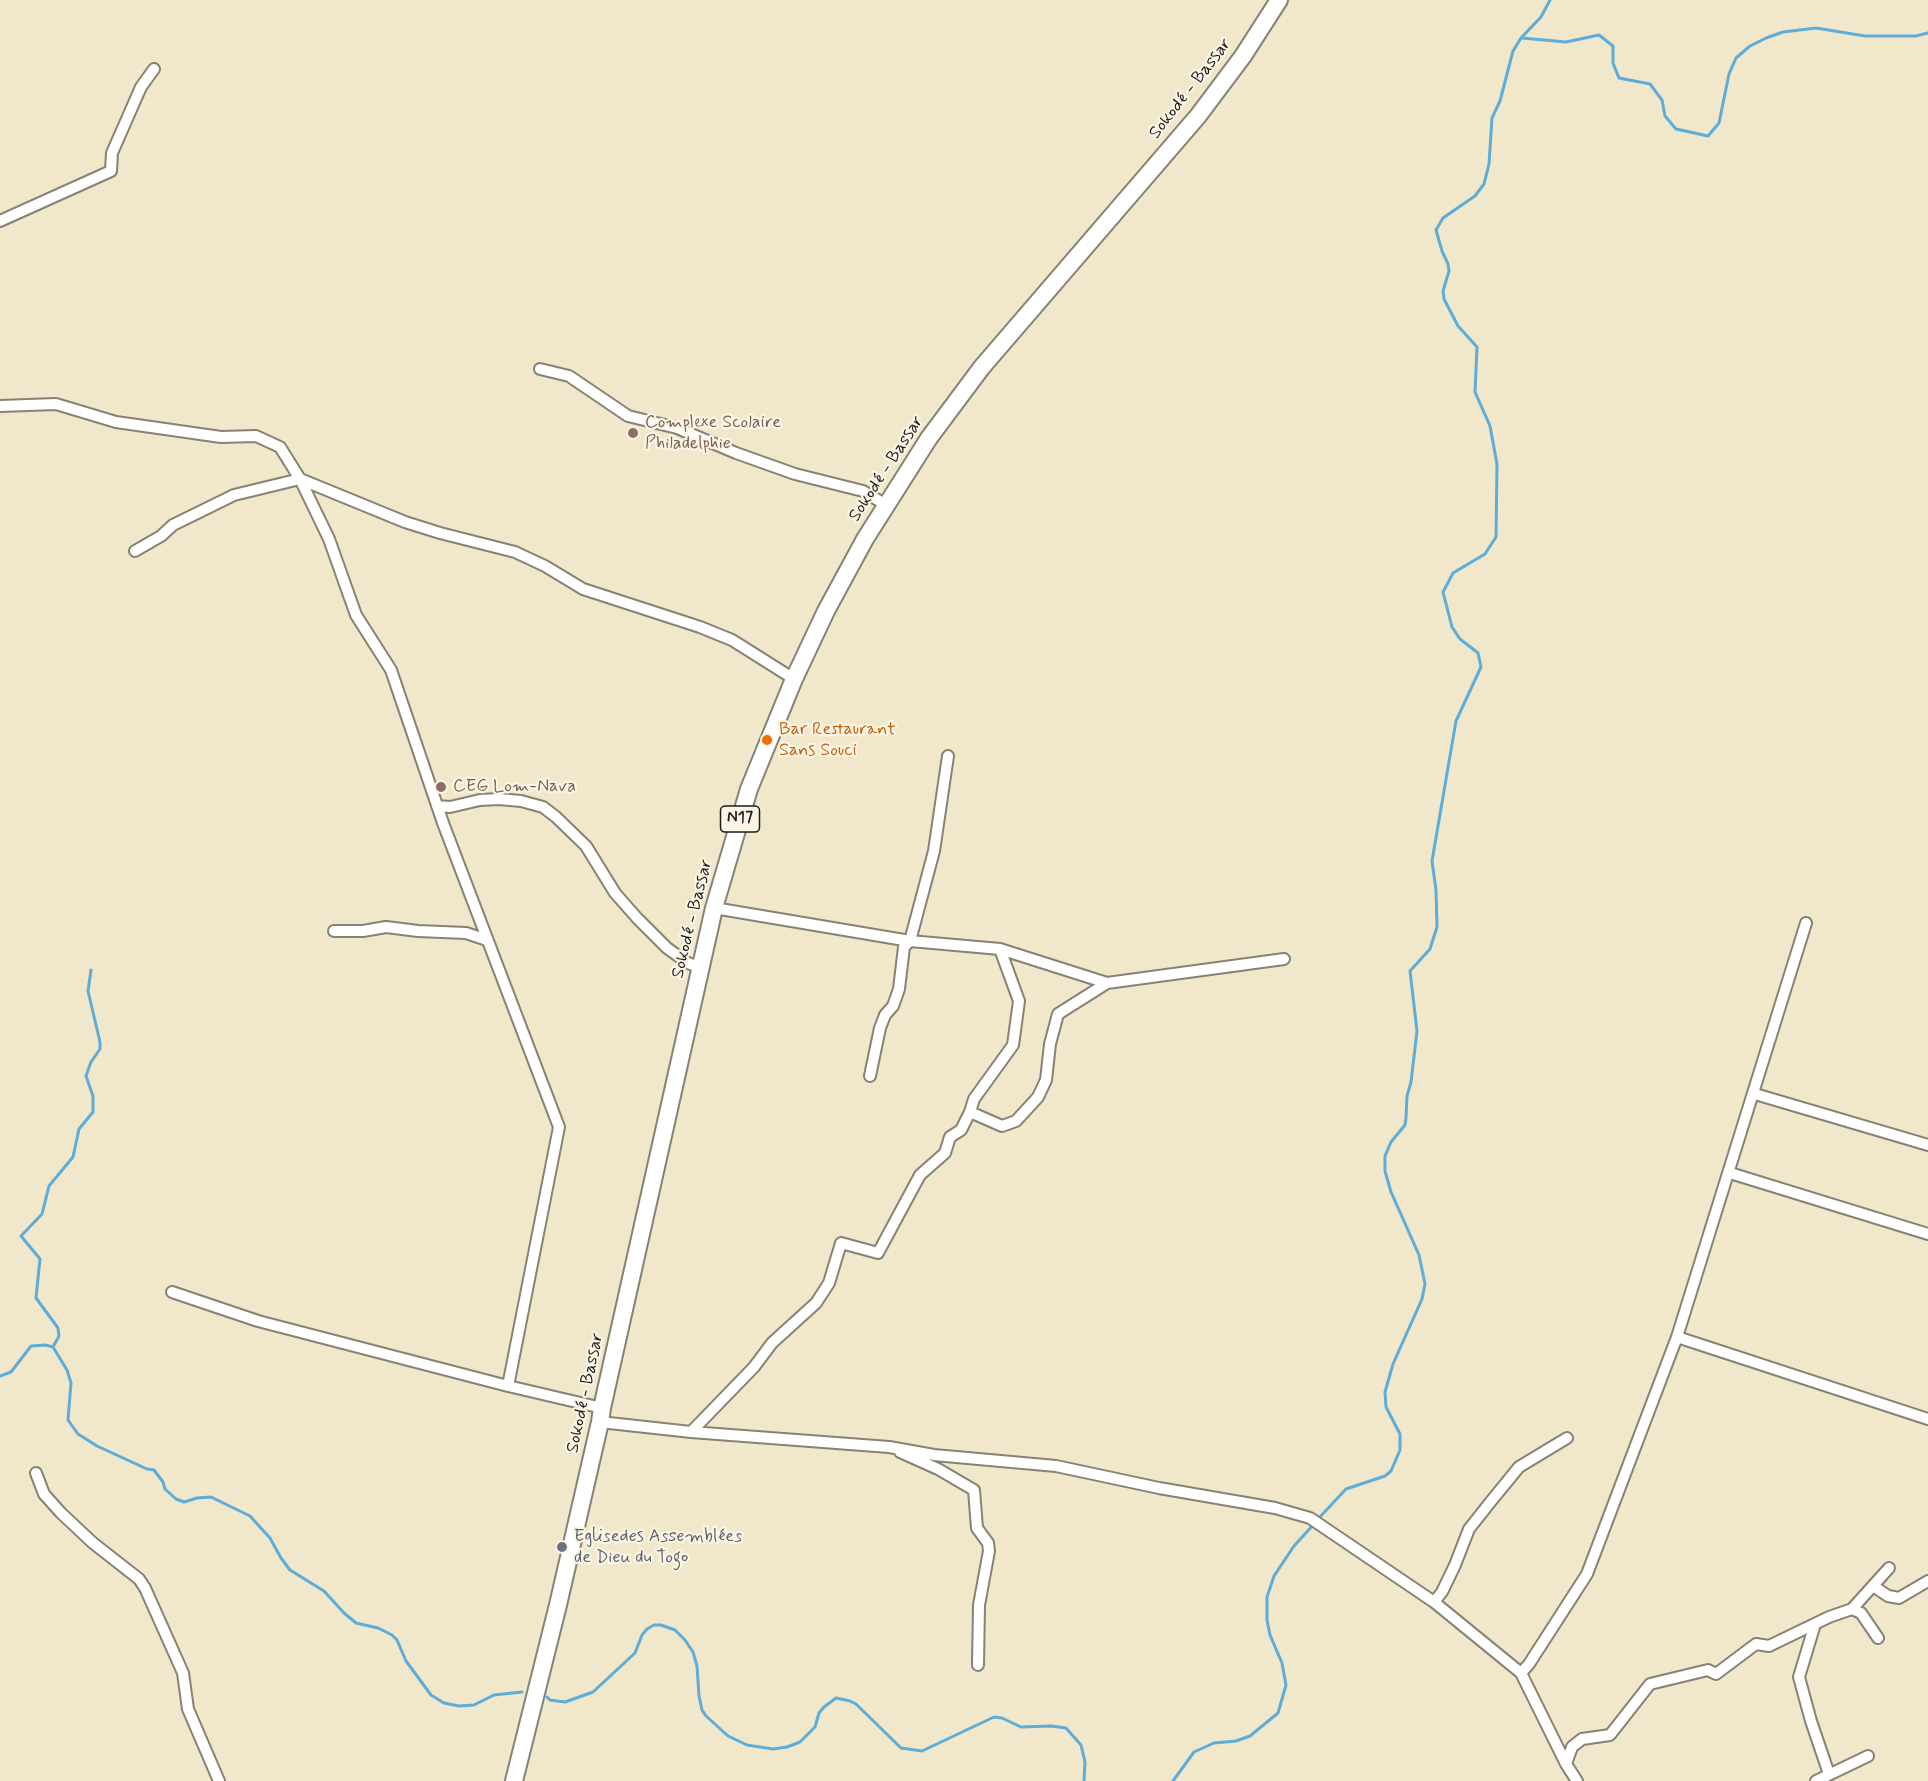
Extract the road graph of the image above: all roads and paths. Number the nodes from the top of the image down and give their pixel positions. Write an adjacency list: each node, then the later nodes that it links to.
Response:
1 (1279, 0): 7 (main road, Sokodé - Bassar / N17)
2 (154, 69): 3 (street)
3 (0, 221)
4 (540, 369): 7 (street)
5 (0, 406): 6 (street)
6 (300, 479): 8 (street); 9 (street); 11 (street)
7 (886, 505): 9 (main road, Sokodé - Bassar / N17)
8 (135, 551)
9 (794, 678): 12 (main road, Sokodé - Bassar / N17)
10 (948, 756): 16 (street)
11 (437, 806): 15 (street); 19 (street)
12 (714, 908): 16 (street); 19 (main road, Sokodé - Bassar / N17)
13 (1806, 923): 22 (street)
14 (334, 931): 15 (street)
15 (487, 940): 29 (street)
16 (910, 941): 17 (street); 21 (street)
17 (1000, 950): 20 (street); 23 (street)
18 (1284, 959): 20 (street)
19 (701, 968): 30 (main road, Sokodé - Bassar / N17)
20 (1107, 983): 23 (street)
21 (870, 1076)
22 (1755, 1094): 24 (street); 25 (street)
23 (970, 1112): 32 (street)
24 (1928, 1145)
25 (1730, 1173): 26 (street); 28 (street)
26 (1928, 1234)
27 (172, 1292): 29 (street)
28 (1677, 1337): 31 (street); 44 (street)
29 (508, 1386): 30 (street)
30 (601, 1415): 32 (street); 49 (main road, Sokodé - Bassar / N17)
31 (1928, 1419)
32 (691, 1432): 34 (street)
33 (1567, 1438): 39 (street)
34 (891, 1448): 39 (street); 43 (street)
35 (36, 1473): 48 (street)
36 (1889, 1568): 38 (street)
37 (1928, 1581): 38 (street)
38 (1873, 1586): 40 (street)
39 (1434, 1602): 44 (street)
40 (1852, 1609): 41 (street); 42 (street)
41 (1815, 1624): 46 (street); 47 (street)
42 (1878, 1638)
43 (978, 1665)
44 (1521, 1673): 46 (street)
45 (1868, 1756): 47 (street)
46 (1566, 1764): 50 (street)
47 (1829, 1774): 51 (street)
48 (219, 1781)
49 (514, 1781)
50 (1577, 1781)
51 (1816, 1781)

